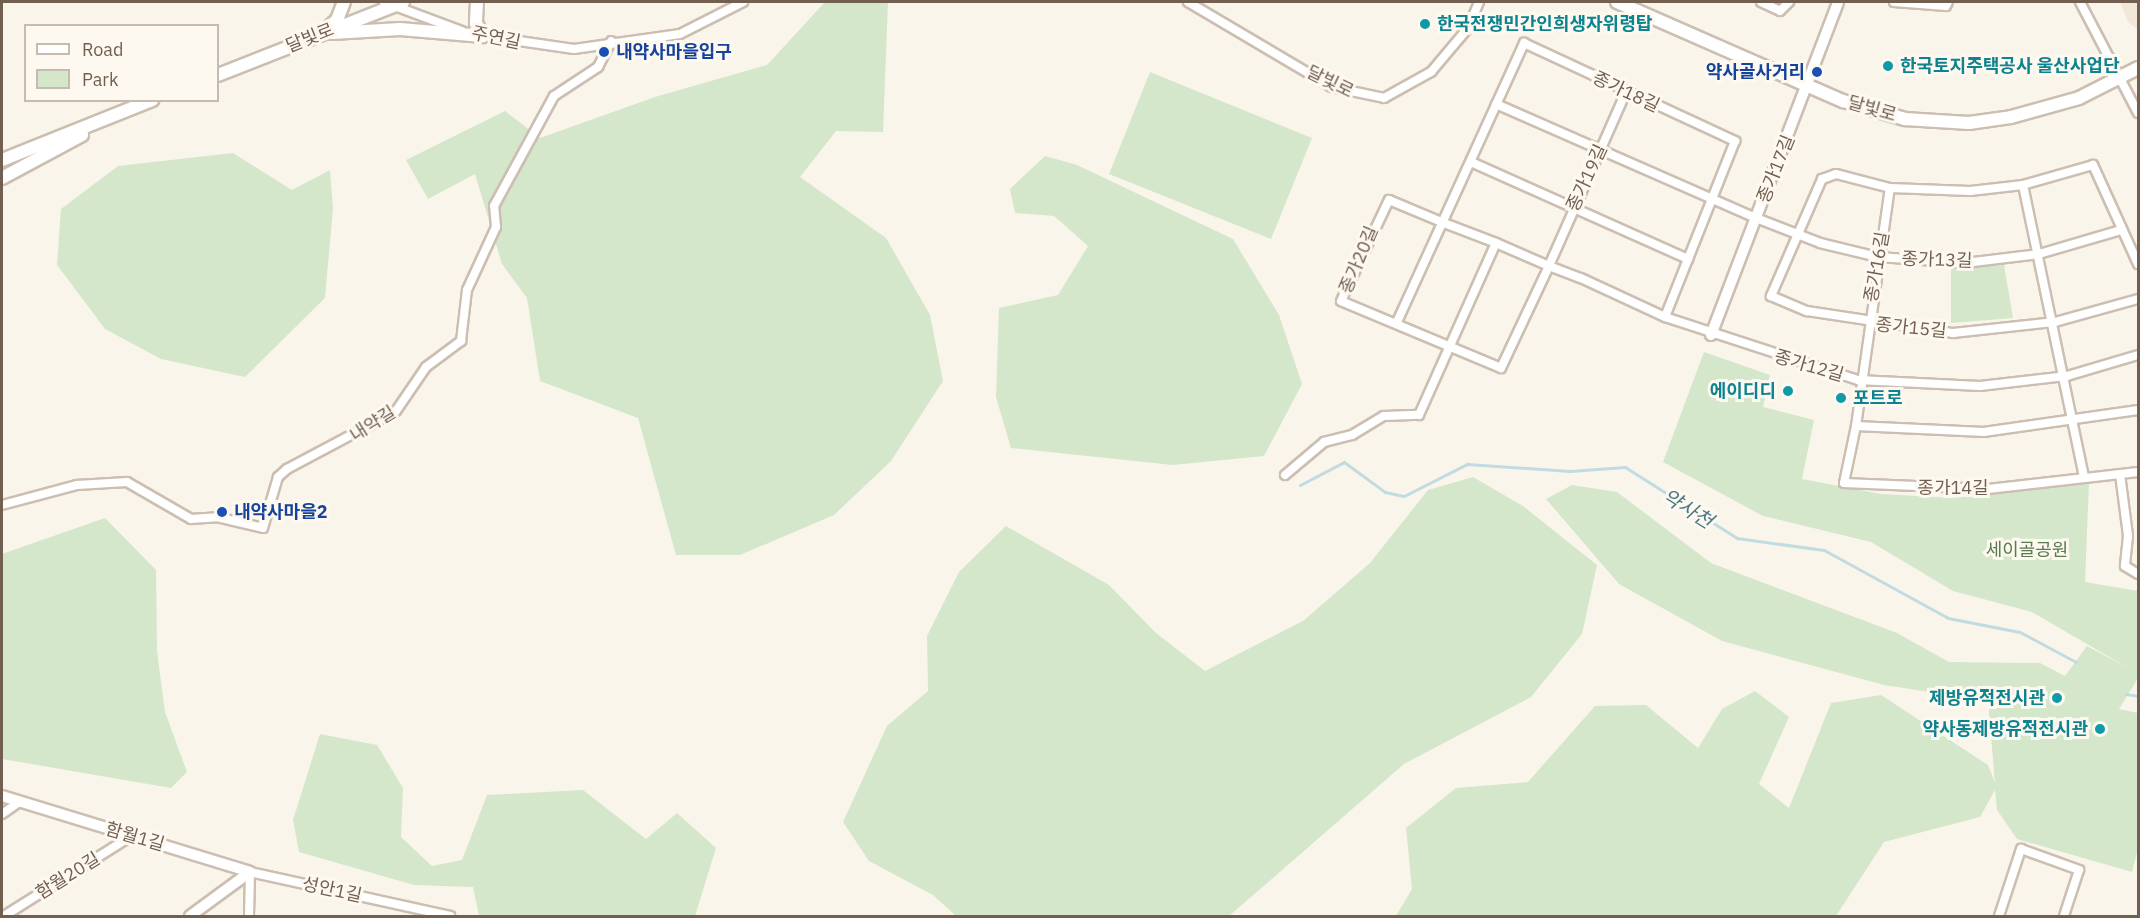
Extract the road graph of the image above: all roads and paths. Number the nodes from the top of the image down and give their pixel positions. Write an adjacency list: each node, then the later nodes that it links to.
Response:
1 (344, 2): 14 (main road)
2 (477, 2): 15 (main road)
3 (742, 2): 16 (street)
4 (1188, 2): 5 (street, 달빛로)
5 (1479, 2)
6 (1617, 2): 20 (main road, 달빛로)
7 (1761, 2): 8 (street)
8 (1789, 2)
9 (1838, 2): 20 (street, 종가17길)
10 (1894, 2): 11 (street)
11 (1948, 2)
12 (2080, 2): 19 (street)
13 (393, 3): 14 (main road, 달빛로); 15 (street, 주연길)
14 (321, 34): 15 (main road); 18 (main road, 달빛로)
15 (483, 36): 16 (street, 주연길)
16 (611, 41): 61 (street, 내약길)
17 (2139, 68): 19 (main road, 달빛로)
18 (219, 75)
19 (2121, 78): 20 (main road, 달빛로); 24 (street)
20 (1808, 86): 34 (street, 종가17길)
21 (1626, 92): 23 (street, 종가18길); 26 (street, 종가19길); 32 (street, 종가18길)
22 (147, 102): 25 (main road)
23 (1496, 104): 26 (street); 28 (street, 종가18길)
24 (2139, 113)
25 (104, 119): 27 (main road); 29 (main road)
26 (1600, 150): 32 (street); 33 (street, 종가19길)
27 (2, 160)
28 (1471, 162): 33 (street); 35 (street, 종가18길)
29 (2, 178)
30 (2023, 184): 31 (street); 36 (street); 39 (street)
31 (1890, 188): 37 (street); 40 (street, 종가16길)
32 (1712, 198): 34 (street, 종가13길); 41 (street, 종가18길)
33 (1574, 207): 41 (street); 43 (street, 종가19길)
34 (1756, 218): 37 (street, 종가13길); 49 (street, 종가17길)
35 (1444, 224): 38 (street, 종가12길); 46 (street); 46 (street, 종가20길)
36 (2121, 230): 39 (street, 종가13길); 42 (street)
37 (1798, 234): 40 (street, 종가13길); 48 (street, 종가15길)
38 (1496, 243): 43 (street, 종가12길); 50 (street)
39 (2039, 254): 40 (street, 종가13길); 47 (street)
40 (1878, 257): 48 (street, 종가16길)
41 (1688, 259): 45 (street, 종가18길)
42 (2139, 264)
43 (1549, 266): 45 (street, 종가12길); 50 (street, 종가20길)
44 (2139, 299): 47 (street, 종가15길)
45 (1665, 318): 49 (street, 종가12길)
46 (1397, 322): 50 (street, 종가20길)
47 (2055, 322): 48 (street, 종가15길); 52 (street)
48 (1867, 323): 53 (street, 종가16길)
49 (1711, 335): 53 (street, 종가12길)
50 (1451, 347): 59 (street)
51 (2139, 355): 52 (street, 종가12길)
52 (2067, 376): 53 (street, 종가12길); 55 (street)
53 (1858, 380): 56 (street, 종가14길)
54 (2139, 410): 55 (street)
55 (2075, 422): 56 (street); 60 (street)
56 (1856, 426): 60 (street, 종가14길)
57 (2139, 472): 58 (street, 종가14길)
58 (2121, 474): 60 (street, 종가14길); 62 (street)
59 (1285, 475)
60 (2084, 478)
61 (2, 505)
62 (2139, 574)
63 (2, 796): 64 (street, 함월1길)
64 (19, 802): 65 (street); 66 (street, 함월1길)
65 (2, 814)
66 (133, 835): 67 (street, 함월1길); 68 (street, 함월20길)
67 (250, 872): 69 (street); 70 (street); 71 (street, 성안1길)
68 (4, 916)
69 (190, 916)
70 (249, 916)
71 (450, 916)
72 (1999, 916): 73 (street)
73 (2064, 916)

